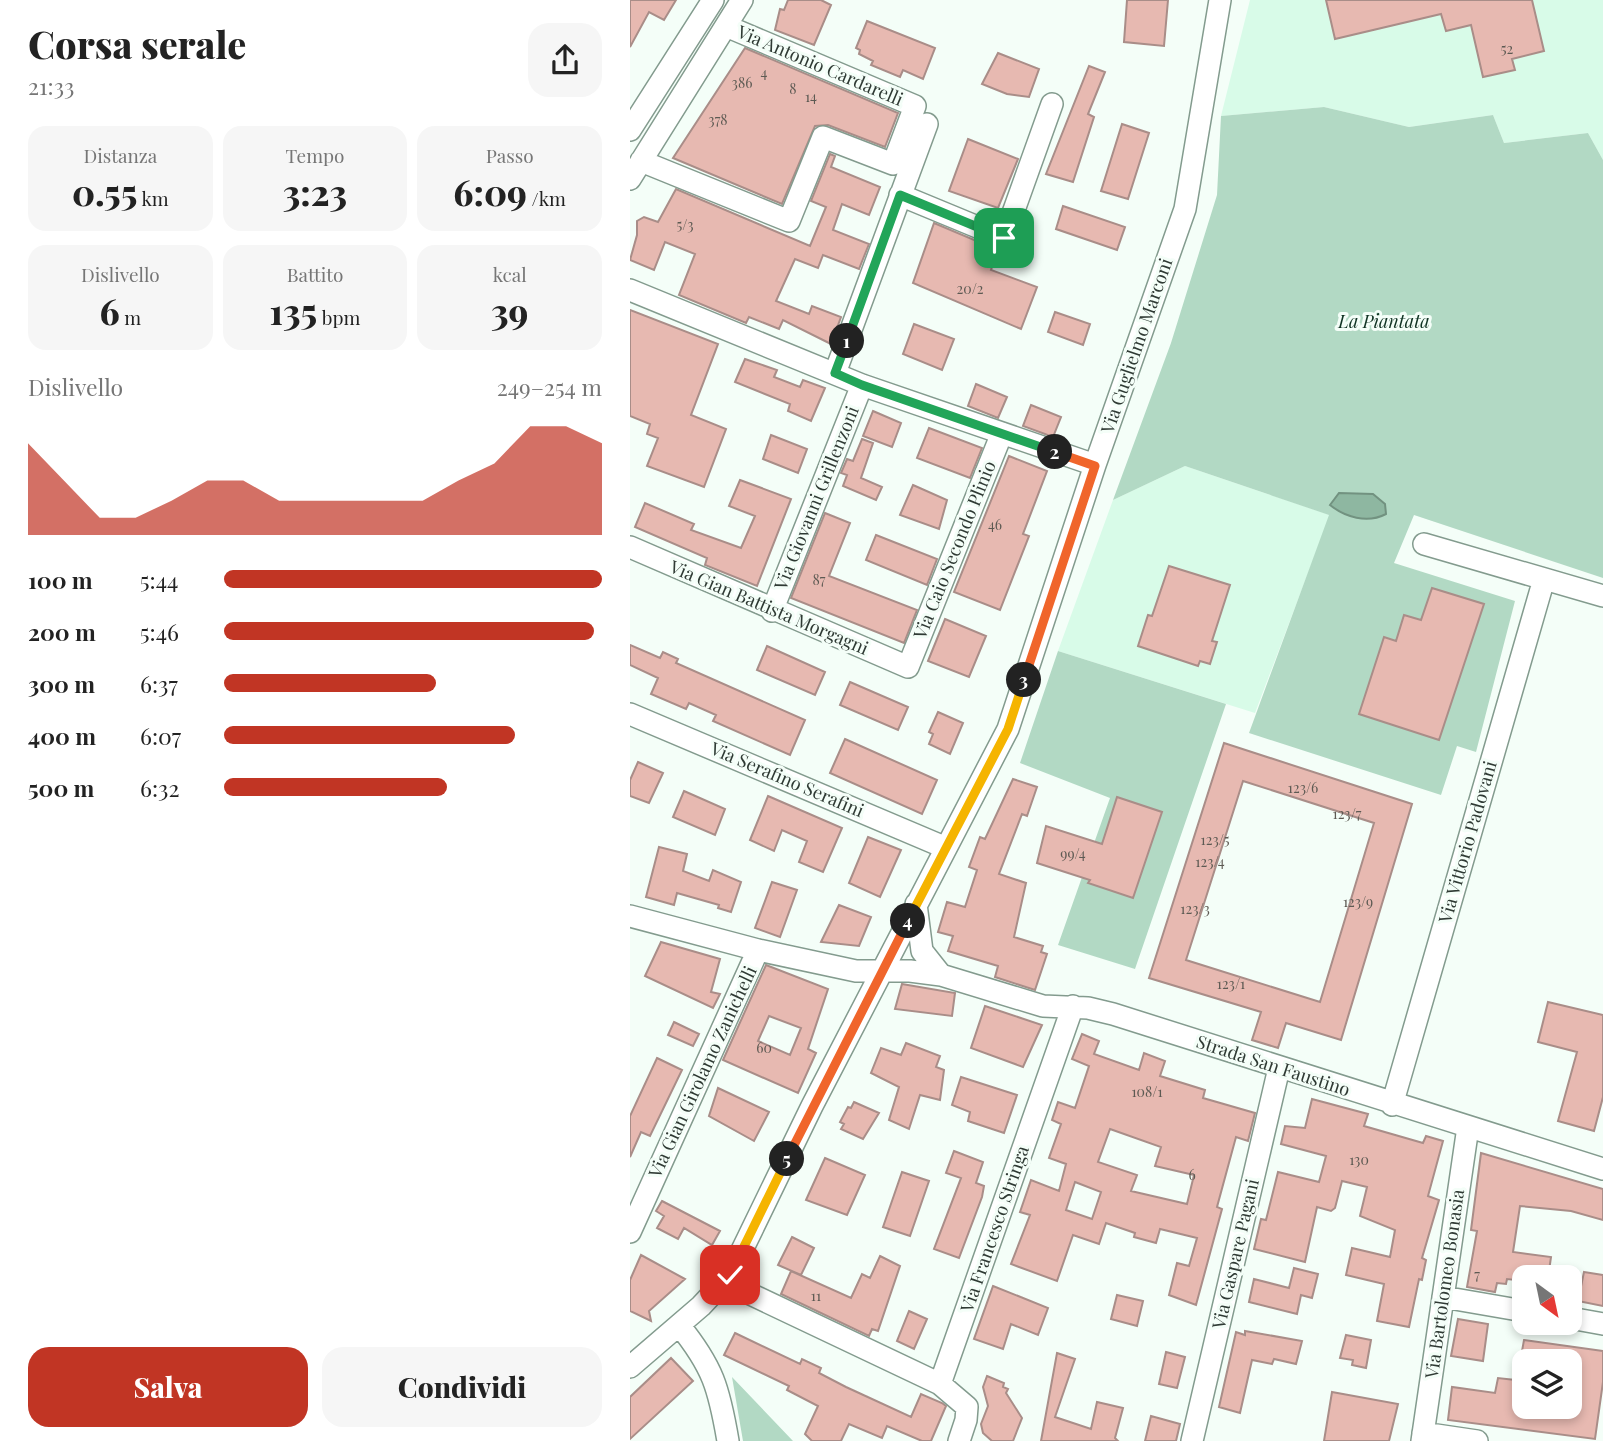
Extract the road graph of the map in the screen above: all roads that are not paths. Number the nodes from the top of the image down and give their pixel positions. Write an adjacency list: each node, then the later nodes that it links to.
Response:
1 (713, 0): 7 (street)
2 (742, 0): 4 (street)
3 (1218, 5): 14 (street, Via Guglielmo Marconi)
4 (726, 26): 8 (street); 8 (street, Via Antonio Cardarelli)
5 (1052, 104): 9 (street)
6 (927, 124): 9 (street)
7 (630, 130)
8 (636, 170)
9 (900, 195): 11 (street)
10 (630, 290): 11 (street)
11 (835, 373): 12 (street)
12 (862, 385): 13 (street); 19 (street, Via Giovanni Grillenzoni)
13 (1002, 433): 14 (street); 20 (street, Via Caio Secondo Plinio)
14 (1095, 466): 22 (street, Via Guglielmo Marconi)
15 (1424, 544): 17 (street)
16 (630, 547): 19 (street, Via Gian Battista Morgagni)
17 (1544, 579): 18 (street); 30 (street, Via Vittorio Padovani)
18 (1603, 596)
19 (772, 611): 20 (street, Via Gian Battista Morgagni)
20 (908, 667)
21 (630, 714): 22 (street, Via Serafino Serafini)
22 (944, 848): 23 (street, Via Guglielmo Marconi)
23 (916, 903): 26 (street, Via Guglielmo Marconi); 27 (street)
24 (630, 916): 25 (street, Strada San Faustino)
25 (758, 950): 26 (street, Strada San Faustino); 33 (street, Via Gian Girolamo Zanichelli)
26 (882, 973): 27 (street, Strada San Faustino); 34 (street, Via Guglielmo Marconi)
27 (941, 975): 28 (street, Strada San Faustino)
28 (1073, 1006): 29 (street, Strada San Faustino); 41 (street, Via Francesco Stringa)
29 (1279, 1068): 30 (street, Strada San Faustino); 45 (street, Via Gaspare Pagani)
30 (1392, 1105): 31 (street, Strada San Faustino)
31 (1468, 1127): 32 (street, Strada San Faustino); 35 (street, Via Bartolomeo Bonasia)
32 (1603, 1169)
33 (630, 1231)
34 (725, 1282): 39 (street, Via Guglielmo Marconi); 41 (street)
35 (1443, 1297): 36 (street); 42 (street, Via Bartolomeo Bonasia)
36 (1512, 1309)
37 (1582, 1320): 38 (street)
38 (1603, 1324)
39 (679, 1325): 40 (street, Via Guglielmo Marconi); 43 (street)
40 (635, 1355)
41 (940, 1384): 44 (street)
42 (1422, 1437): 46 (street)
43 (728, 1441)
44 (958, 1441)
45 (1192, 1441)
46 (1477, 1441)

